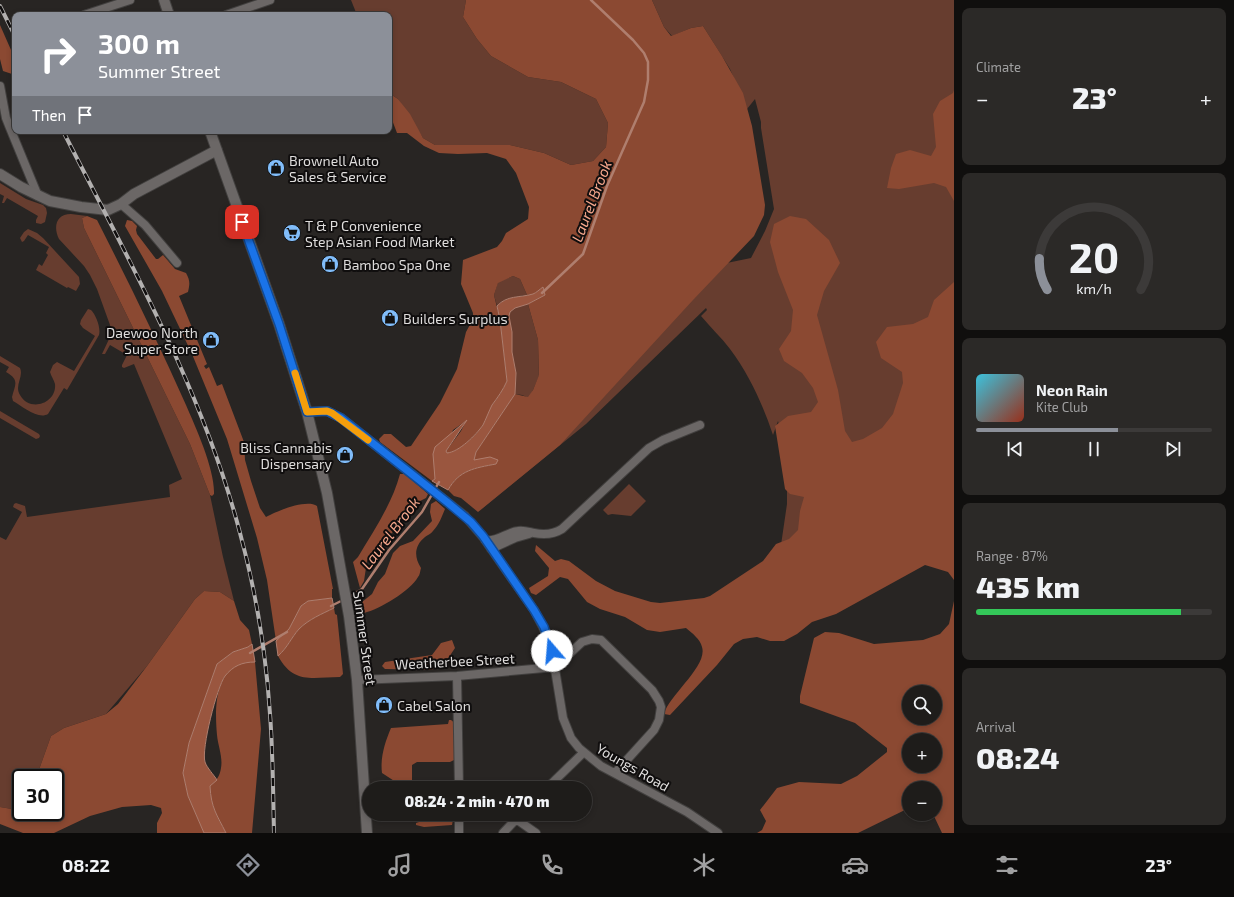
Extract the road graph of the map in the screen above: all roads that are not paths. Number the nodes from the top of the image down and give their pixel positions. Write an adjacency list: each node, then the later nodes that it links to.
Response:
1 (130, 0): 4 (street)
2 (164, 0): 5 (main road)
3 (270, 0): 6 (street)
4 (93, 12)
5 (168, 12)
6 (235, 12)
7 (0, 86): 8 (street)
8 (12, 134)
9 (12, 134): 13 (street)
10 (211, 134): 11 (main road, Summer Street)
11 (217, 150): 14 (main road); 16 (main road, Summer Street)
12 (0, 174): 13 (main road)
13 (38, 196): 14 (main road)
14 (121, 204): 15 (street)
15 (177, 263)
16 (307, 412): 19 (street, Youngs Road); 23 (main road, Summer Street)
17 (700, 425): 18 (street)
18 (535, 533): 19 (street); 20 (street)
19 (485, 540): 20 (street, Youngs Road)
20 (491, 549): 21 (street, Youngs Road)
21 (555, 667): 22 (street, Weatherbee Street); 24 (street, Youngs Road); 25 (street)
22 (457, 676): 23 (street, Weatherbee Street); 26 (street)
23 (357, 680): 31 (main road, Summer Street)
24 (583, 753): 25 (street, Youngs Road); 27 (street)
25 (615, 773): 35 (street, Youngs Road)
26 (458, 781)
27 (554, 781)
28 (459, 821): 32 (street)
29 (514, 821): 33 (street)
30 (522, 821): 34 (street)
31 (367, 833)
32 (459, 833)
33 (503, 833)
34 (536, 833)
35 (718, 833)

